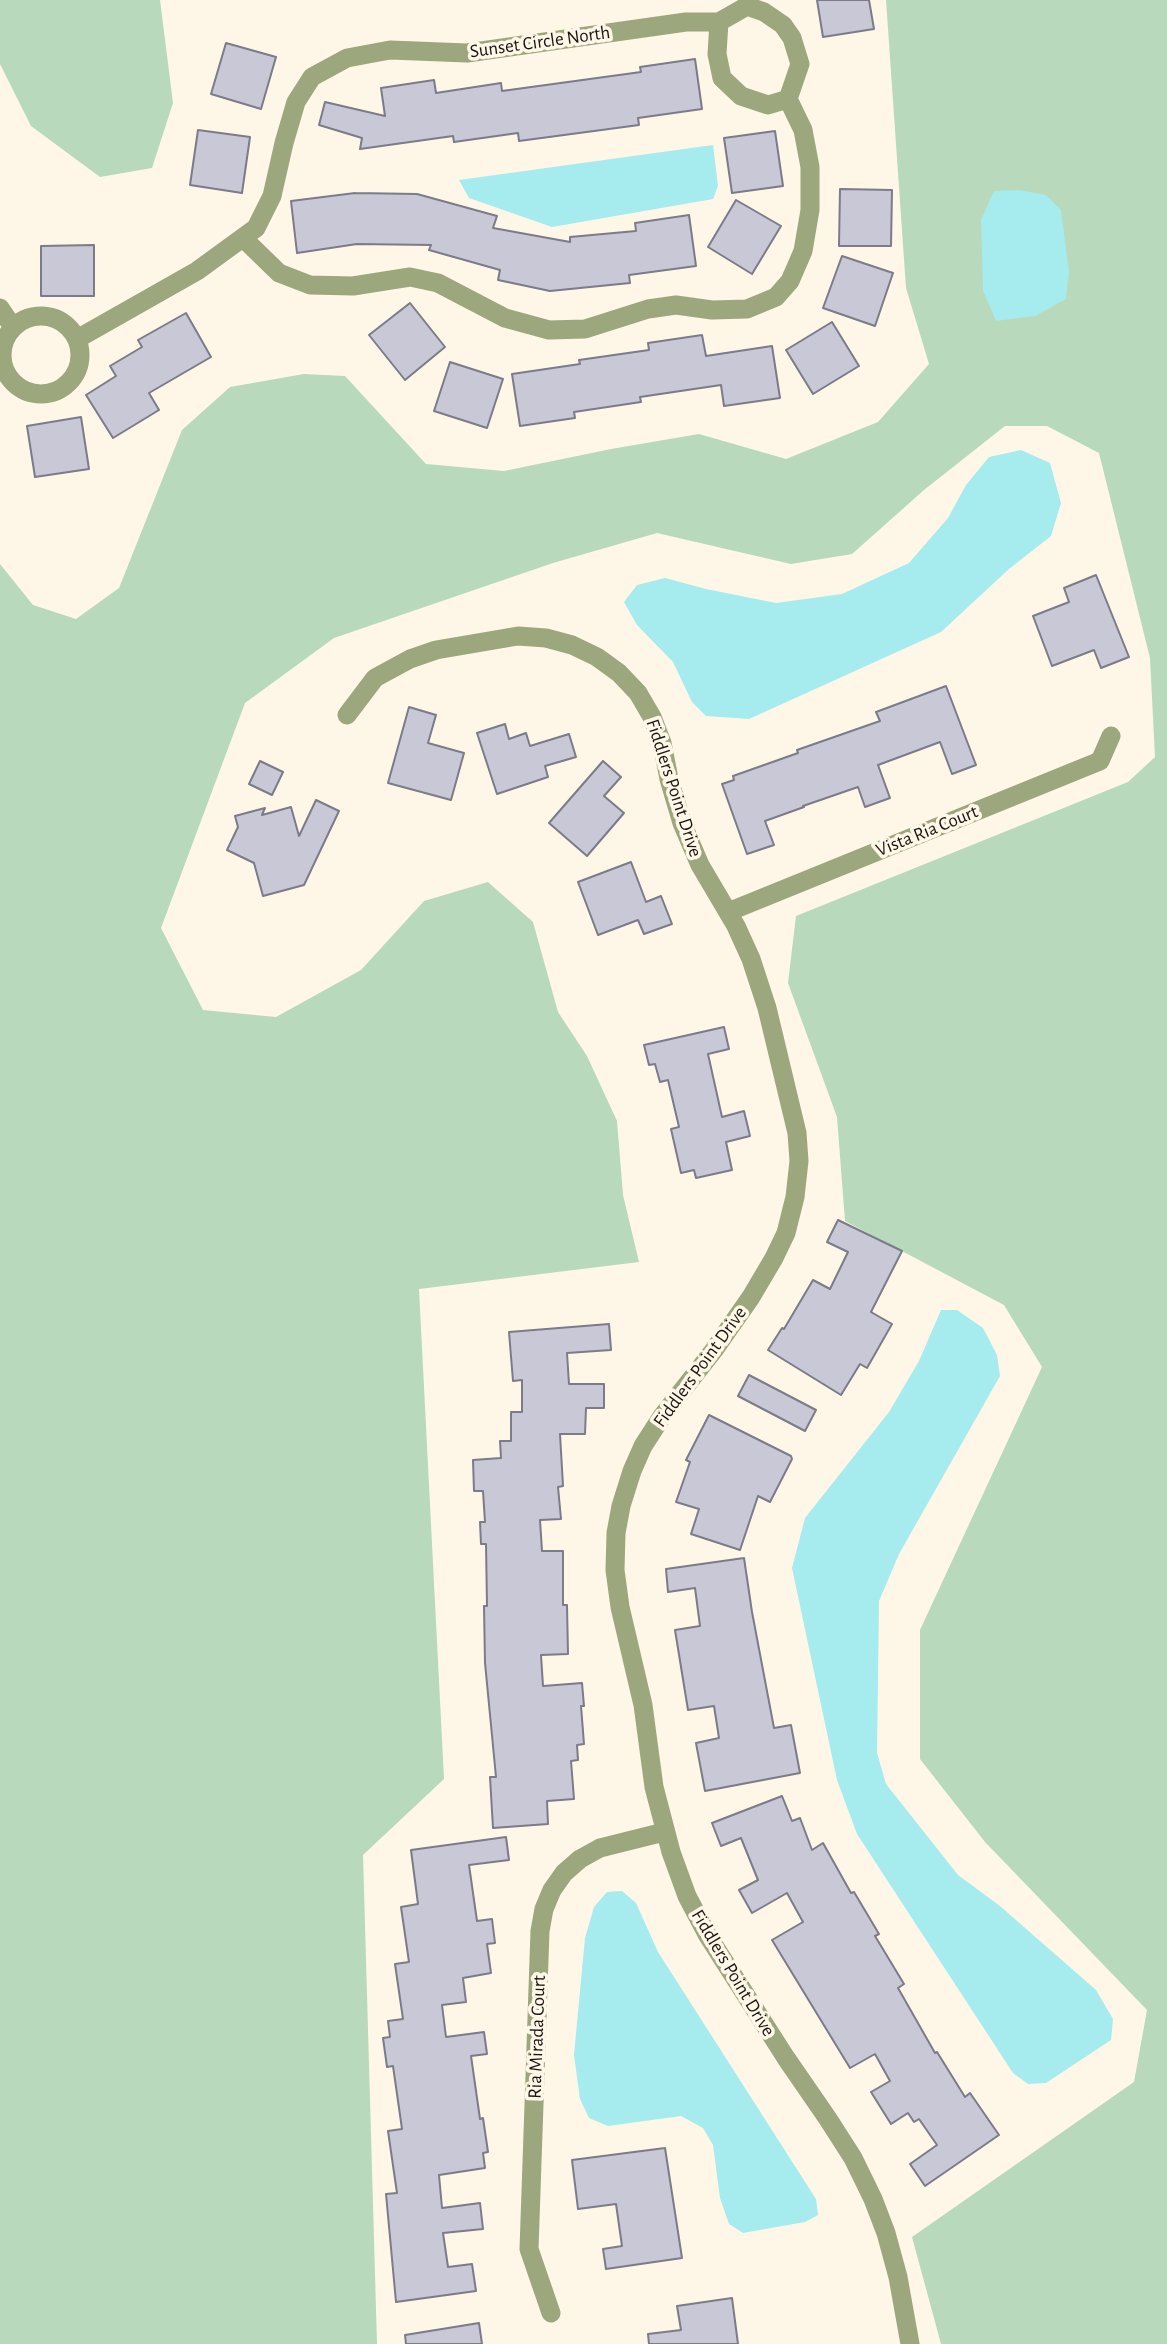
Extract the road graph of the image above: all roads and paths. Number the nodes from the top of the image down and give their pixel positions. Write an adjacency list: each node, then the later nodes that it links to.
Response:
1 (747, 3): 2 (street); 3 (street)
2 (719, 22): 3 (street); 4 (street, Sunset Circle North)
3 (788, 99): 4 (street)
4 (243, 238): 7 (street, Sunset Circle North)
5 (0, 308): 6 (street)
6 (13, 327): 7 (street); 7 (street)
7 (77, 339)
8 (347, 715): 10 (street, Fiddlers Point Drive)
9 (1111, 736): 10 (street, Vista Ria Court)
10 (728, 912): 11 (street, Fiddlers Point Drive)
11 (664, 1832): 12 (street, Ria Mirada Court); 13 (street, Fiddlers Point Drive)
12 (551, 2313)
13 (910, 2344)

